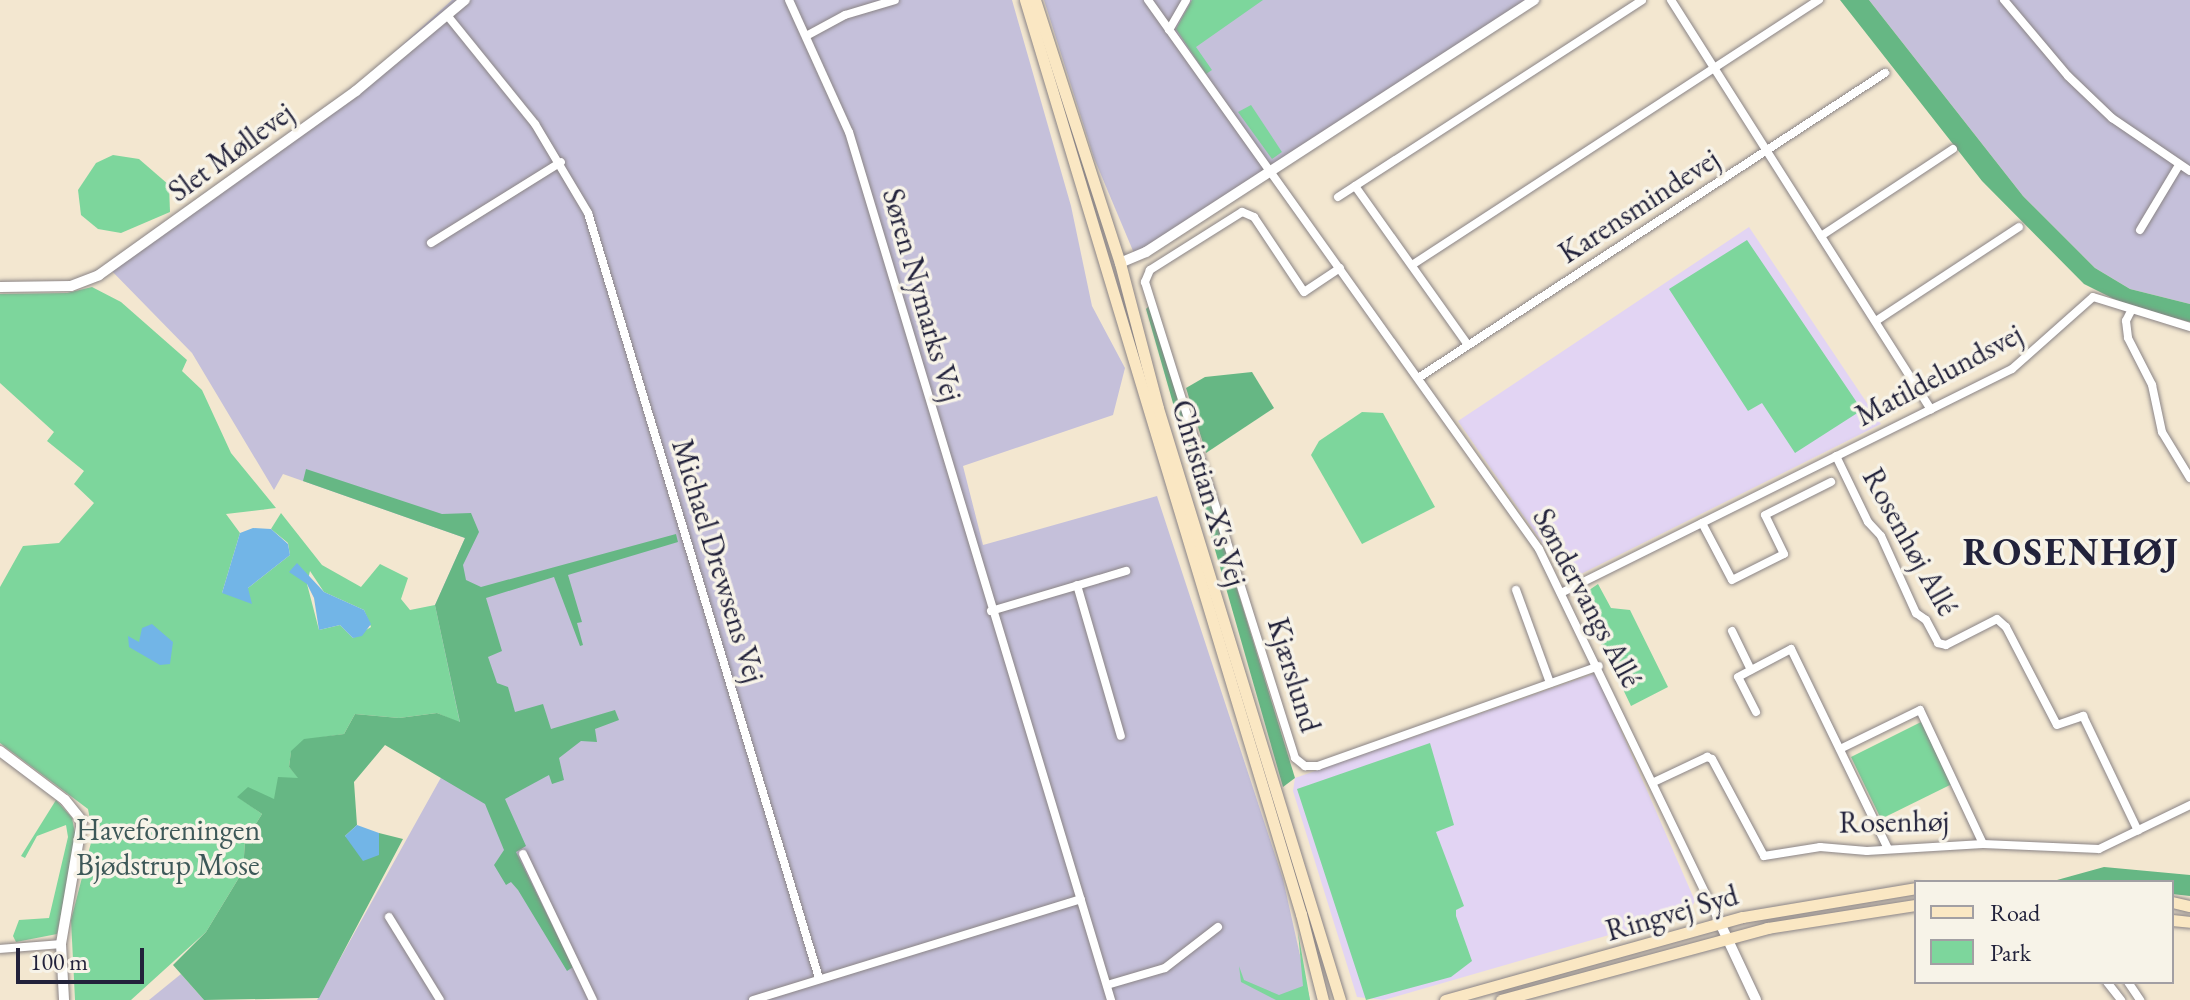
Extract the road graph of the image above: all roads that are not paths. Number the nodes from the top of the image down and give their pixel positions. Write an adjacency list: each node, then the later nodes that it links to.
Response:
1 (465, 0): 13 (street, Slet Møllevej)
2 (789, 0): 15 (street, Søren Nymarks Vej)
3 (895, 0): 15 (street)
4 (1025, 0): 20 (main road, Christian X's Vej)
5 (1035, 0): 31 (main road, Christian X's Vej)
6 (1148, 0): 14 (street, Søndervangs Allé)
7 (1186, 0): 14 (street)
8 (1534, 0): 23 (street)
9 (1642, 0): 25 (street)
10 (1671, 0): 16 (street)
11 (1819, 0): 16 (street)
12 (2004, 0): 22 (street)
13 (447, 15): 21 (street, Michael Drewsens Vej); 35 (street, Slet Møllevej)
14 (1169, 30): 23 (street, Søndervangs Allé)
15 (808, 35): 50 (street, Søren Nymarks Vej)
16 (1714, 68): 19 (street); 32 (street)
17 (1885, 73): 19 (street, Karensmindevej)
18 (1953, 149): 29 (street)
19 (1767, 151): 29 (street); 39 (street, Karensmindevej)
20 (1073, 159): 31 (main road); 34 (main road, Christian X's Vej)
21 (561, 162): 30 (street); 74 (street, Michael Drewsens Vej)
22 (2179, 165): 24 (street); 28 (street)
23 (1270, 170): 31 (street); 33 (street, Søndervangs Allé)
24 (2190, 171)
25 (1355, 186): 26 (street); 32 (street)
26 (1338, 197)
27 (2019, 227): 37 (street)
28 (2140, 230)
29 (1821, 236): 37 (street)
30 (431, 243)
31 (1120, 263): 34 (main road); 83 (main road, Christian X's Vej)
32 (1412, 265): 39 (street)
33 (1340, 268): 40 (street, Søndervangs Allé); 54 (street, Kjærslund)
34 (1111, 283): 82 (main road, Christian X's Vej)
35 (0, 287)
36 (2131, 311): 38 (street, Matildelundsvej); 41 (street, Matildelundsvej); 43 (street)
37 (1876, 321): 41 (street)
38 (2190, 327)
39 (1468, 345): 40 (street, Karensmindevej)
40 (1418, 378): 49 (street, Søndervangs Allé)
41 (1931, 409): 42 (street, Matildelundsvej)
42 (1836, 456): 45 (street, Matildelundsvej); 61 (street, Rosenhøj Allé)
43 (2190, 478)
44 (1831, 482): 45 (street)
45 (1702, 523): 49 (street, Matildelundsvej)
46 (1126, 571): 47 (street)
47 (1077, 585): 50 (street); 56 (street)
48 (1516, 590): 54 (street)
49 (1563, 592): 52 (street, Søndervangs Allé)
50 (991, 611): 66 (street, Søren Nymarks Vej)
51 (1732, 631): 53 (street)
52 (1599, 666): 54 (street, Kjærslund); 59 (street, Søndervangs Allé)
53 (1751, 670): 55 (street); 57 (street)
54 (1550, 683)
55 (1756, 712)
56 (1121, 736)
57 (1840, 749): 62 (street); 63 (street)
58 (0, 751): 72 (street)
59 (1654, 782): 63 (street, Rosenhøj); 69 (street, Søndervangs Allé)
60 (2190, 805): 61 (street, Rosenhøj)
61 (2138, 831): 62 (street, Rosenhøj)
62 (1983, 844): 63 (street, Rosenhøj)
63 (1888, 849)
64 (523, 854): 79 (street)
65 (1914, 888): 69 (main road, Ringvej Syd)
66 (1081, 899): 74 (street); 76 (street, Søren Nymarks Vej)
67 (1914, 906): 71 (main road, Ringvej Syd)
68 (389, 917): 78 (street)
69 (1720, 923): 71 (street, Søndervangs Allé); 84 (main road, Ringvej Syd)
70 (1218, 927): 76 (street)
71 (1727, 938): 85 (main road, Ringvej Syd); 86 (street, Søndervangs Allé)
72 (61, 944): 73 (street); 77 (street)
73 (0, 949)
74 (819, 978): 80 (street)
75 (2109, 984): 87 (street)
76 (1107, 985): 81 (street, Søren Nymarks Vej)
77 (64, 1000)
78 (440, 1000)
79 (593, 1000)
80 (753, 1000)
81 (1111, 1000)
82 (1323, 1000)
83 (1340, 1000)
84 (1445, 1000)
85 (1501, 1000)
86 (1756, 1000)
87 (2121, 1000)

